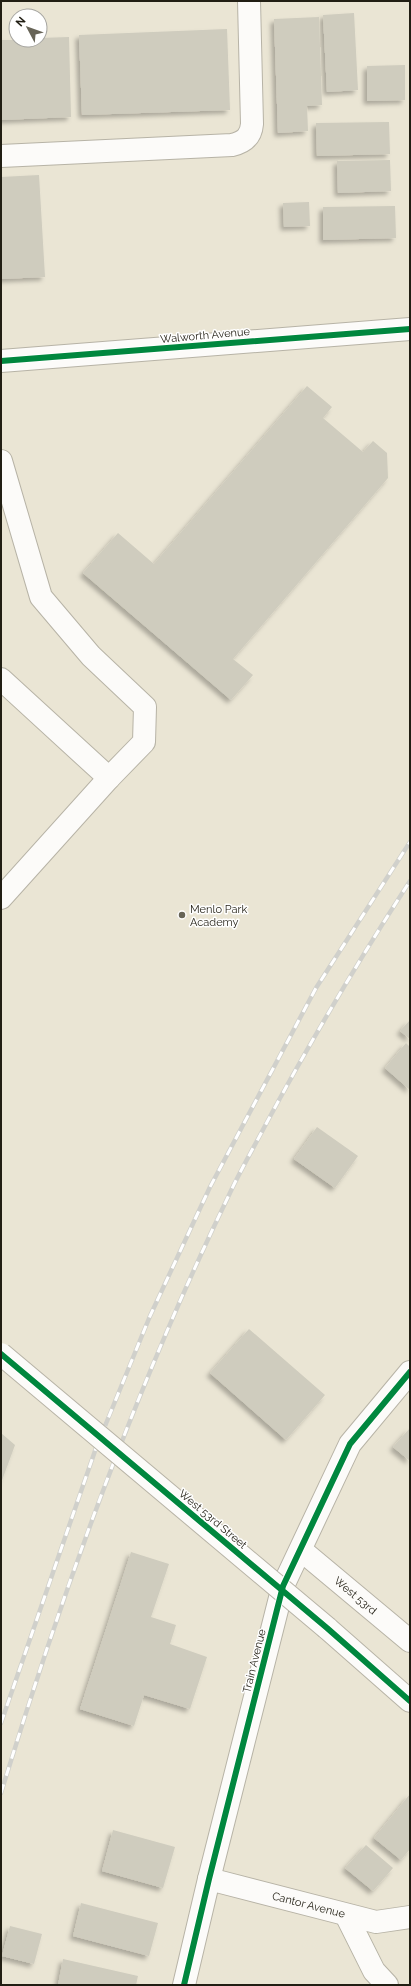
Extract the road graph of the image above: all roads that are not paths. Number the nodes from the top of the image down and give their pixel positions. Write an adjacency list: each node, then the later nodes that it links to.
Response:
1 (249, 1): 2 (street)
2 (1, 156)
3 (410, 329): 4 (street, Walworth Avenue)
4 (1, 361)
5 (1, 461): 7 (street)
6 (1, 679): 7 (street)
7 (108, 778): 8 (street)
8 (1, 898)
9 (1, 1354): 13 (street, West 53rd Street, bridge)
10 (410, 1372): 11 (street, Train Avenue)
11 (301, 1550): 12 (street, West 53rd); 14 (street, Train Avenue)
12 (410, 1641)
13 (410, 1701)
14 (209, 1879): 15 (street, Cantor Avenue); 17 (street, Train Avenue)
15 (346, 1915): 16 (street, Cantor Avenue); 18 (street)
16 (410, 1917)
17 (184, 1985)
18 (387, 1985)

